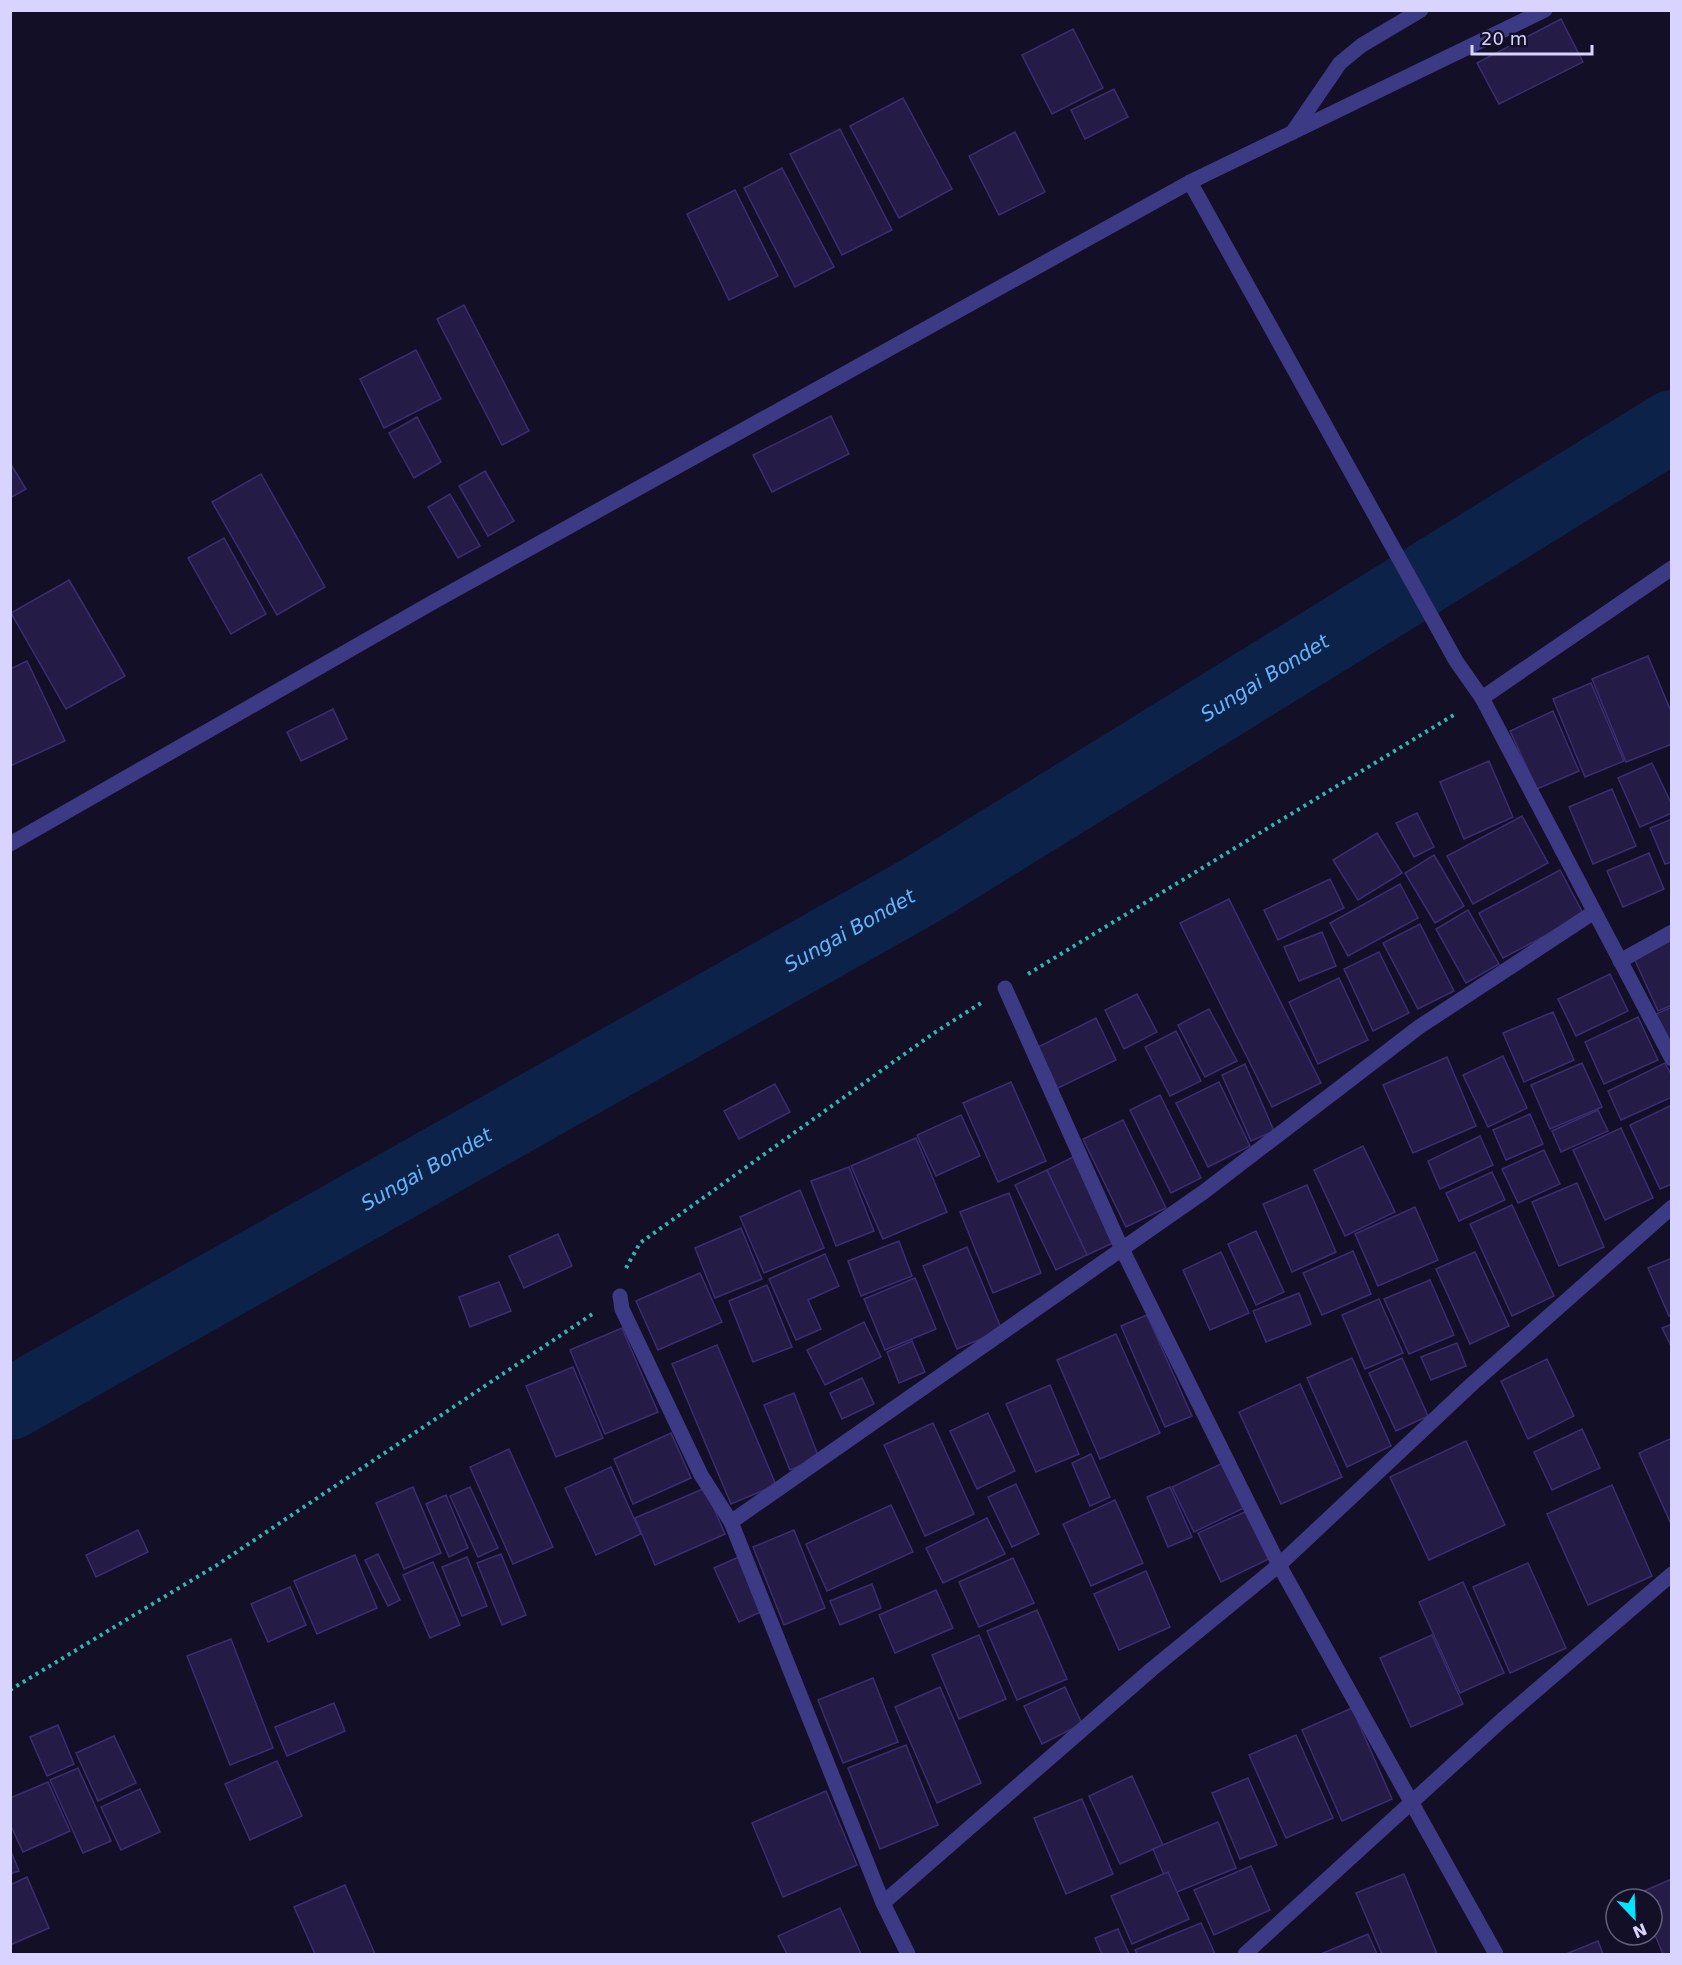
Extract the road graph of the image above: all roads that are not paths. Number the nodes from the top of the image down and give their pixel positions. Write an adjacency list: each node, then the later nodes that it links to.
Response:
1 (1421, 10): 3 (street)
2 (1545, 10): 3 (street)
3 (1292, 133): 4 (street)
4 (1190, 182): 6 (street); 7 (street)
5 (1671, 568): 6 (street)
6 (1482, 698): 8 (street)
7 (10, 844)
8 (1594, 912): 10 (street); 14 (street)
9 (1671, 932): 10 (street)
10 (1620, 962): 12 (street)
11 (1005, 988): 14 (street)
12 (1671, 1059)
13 (1671, 1207): 17 (street)
14 (1121, 1247): 16 (street); 17 (street)
15 (620, 1296): 16 (street)
16 (731, 1522): 20 (street)
17 (1279, 1565): 19 (street); 20 (street)
18 (1671, 1574): 19 (street)
19 (1412, 1803): 22 (street); 23 (street)
20 (883, 1903): 21 (street)
21 (908, 1954)
22 (1245, 1954)
23 (1496, 1954)

